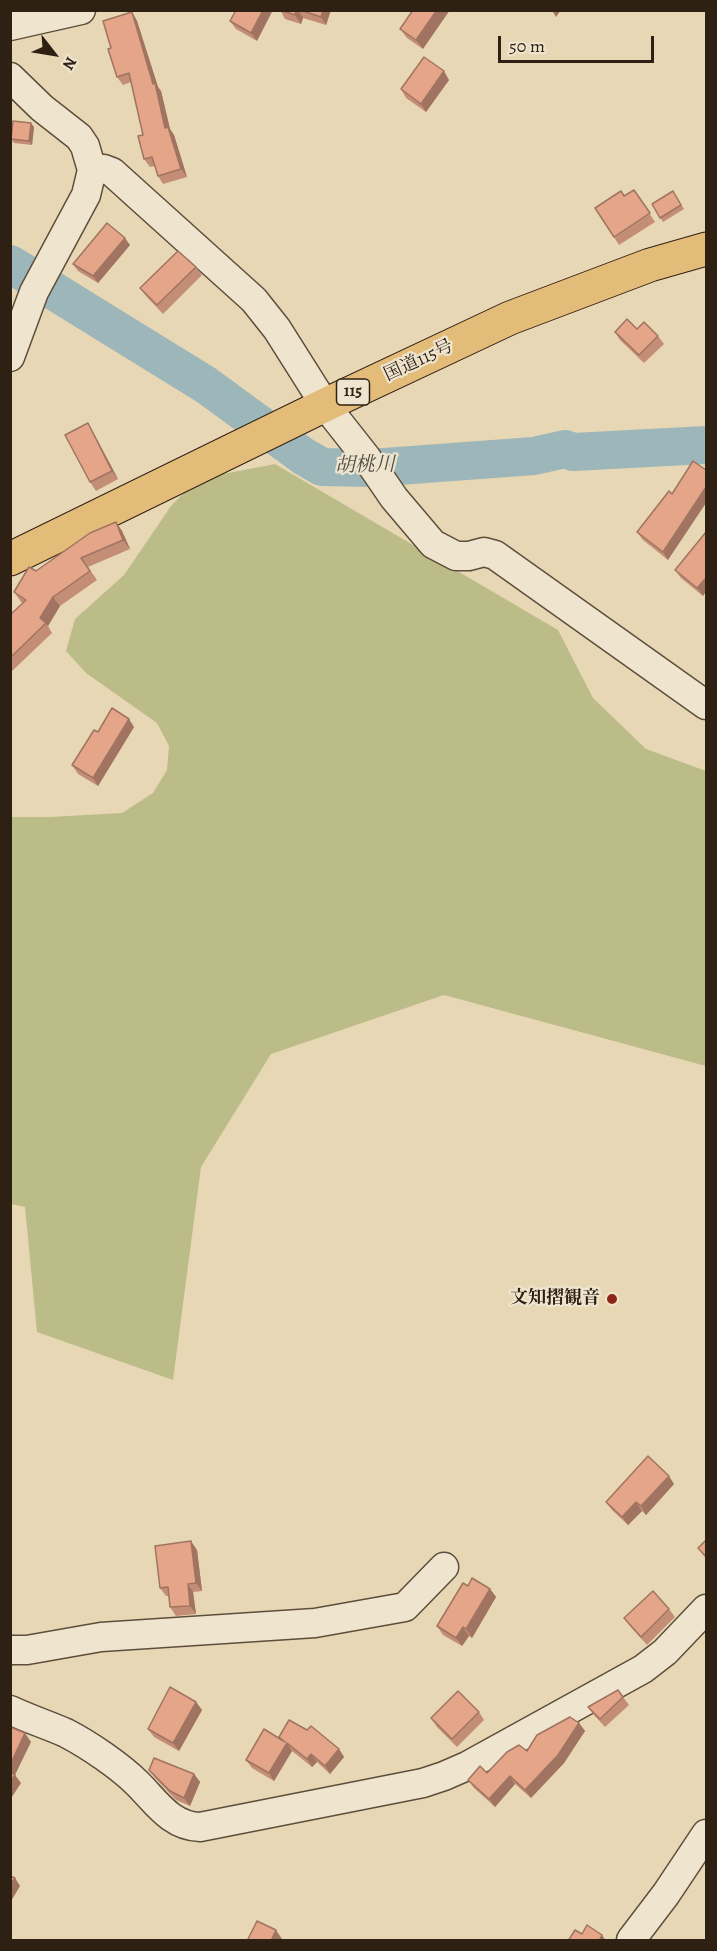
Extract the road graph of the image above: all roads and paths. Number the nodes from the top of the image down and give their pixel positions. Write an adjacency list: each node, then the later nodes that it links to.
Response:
1 (81, 10): 2 (street)
2 (10, 26)
3 (10, 77): 4 (street)
4 (92, 170): 6 (street); 7 (street)
5 (706, 249): 7 (highway, 国道115号 / 115)
6 (10, 357)
7 (325, 405): 8 (highway, 国道115号 / 115); 9 (street)
8 (10, 559)
9 (706, 705)
10 (444, 1567): 12 (street)
11 (706, 1609): 13 (street)
12 (10, 1650)
13 (10, 1710)
14 (706, 1834): 15 (street)
15 (631, 1941)

